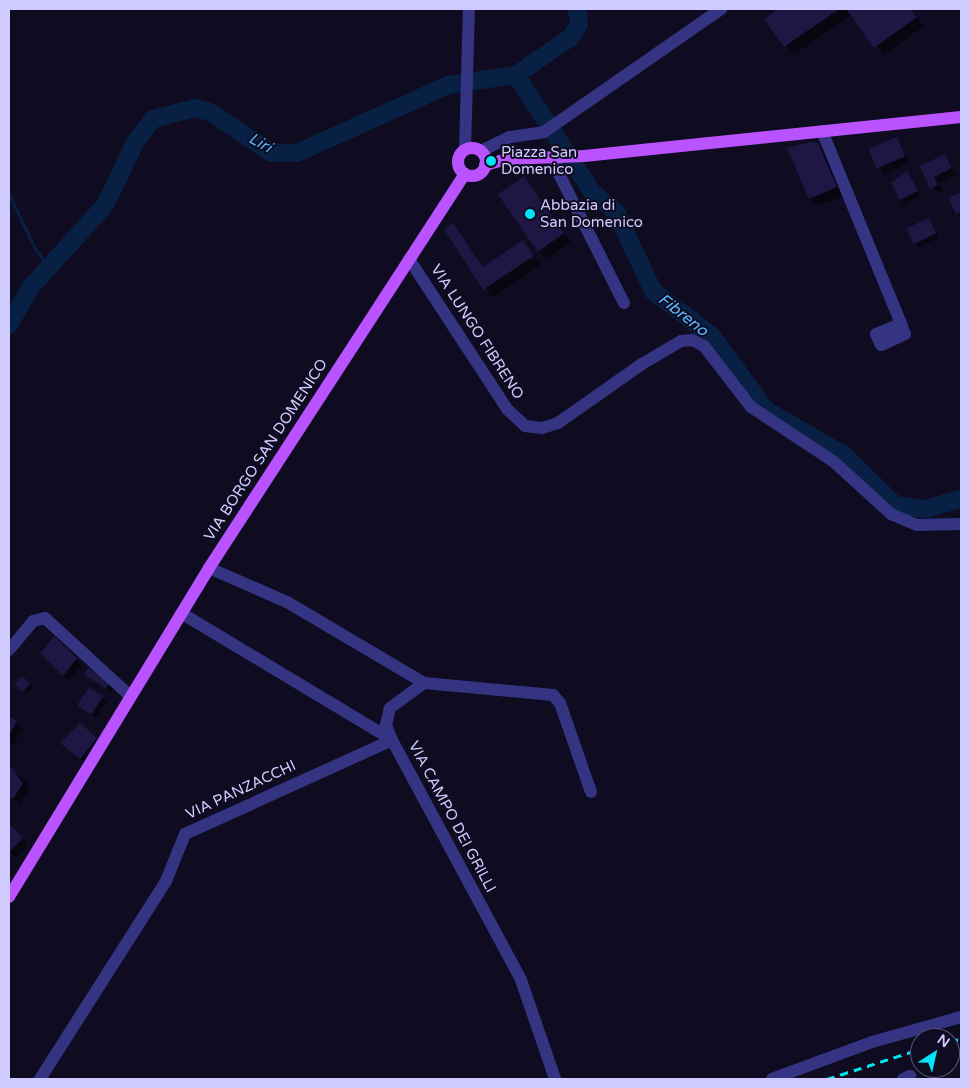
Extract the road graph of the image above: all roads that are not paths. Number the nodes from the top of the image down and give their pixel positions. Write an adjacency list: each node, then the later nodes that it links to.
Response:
1 (469, 9): 5 (street)
2 (721, 9): 6 (street)
3 (961, 117): 4 (main road)
4 (822, 131): 7 (main road); 12 (street)
5 (465, 149): 6 (main road); 9 (main road)
6 (481, 151): 8 (main road)
7 (561, 157): 8 (main road); 11 (street)
8 (485, 164): 9 (main road)
9 (465, 174): 10 (main road, VIA BORGO SAN DOMENICO)
10 (410, 258): 13 (street, VIA LUNGO FIBRENO); 14 (main road, VIA BORGO SAN DOMENICO)
11 (624, 303)
12 (901, 324)
13 (961, 524)
14 (209, 568): 15 (main road, VIA BORGO SAN DOMENICO); 17 (street)
15 (181, 613): 18 (main road, VIA BORGO SAN DOMENICO); 19 (street, VIA CAMPO DEI GRILLI)
16 (9, 650): 18 (street)
17 (424, 682): 19 (street); 20 (street)
18 (130, 696): 21 (main road, VIA BORGO SAN DOMENICO)
19 (392, 740): 23 (street, VIA PANZACCHI); 24 (street, VIA CAMPO DEI GRILLI)
20 (591, 792)
21 (9, 897)
22 (961, 1017): 25 (street)
23 (40, 1079)
24 (555, 1079)
25 (772, 1079)

